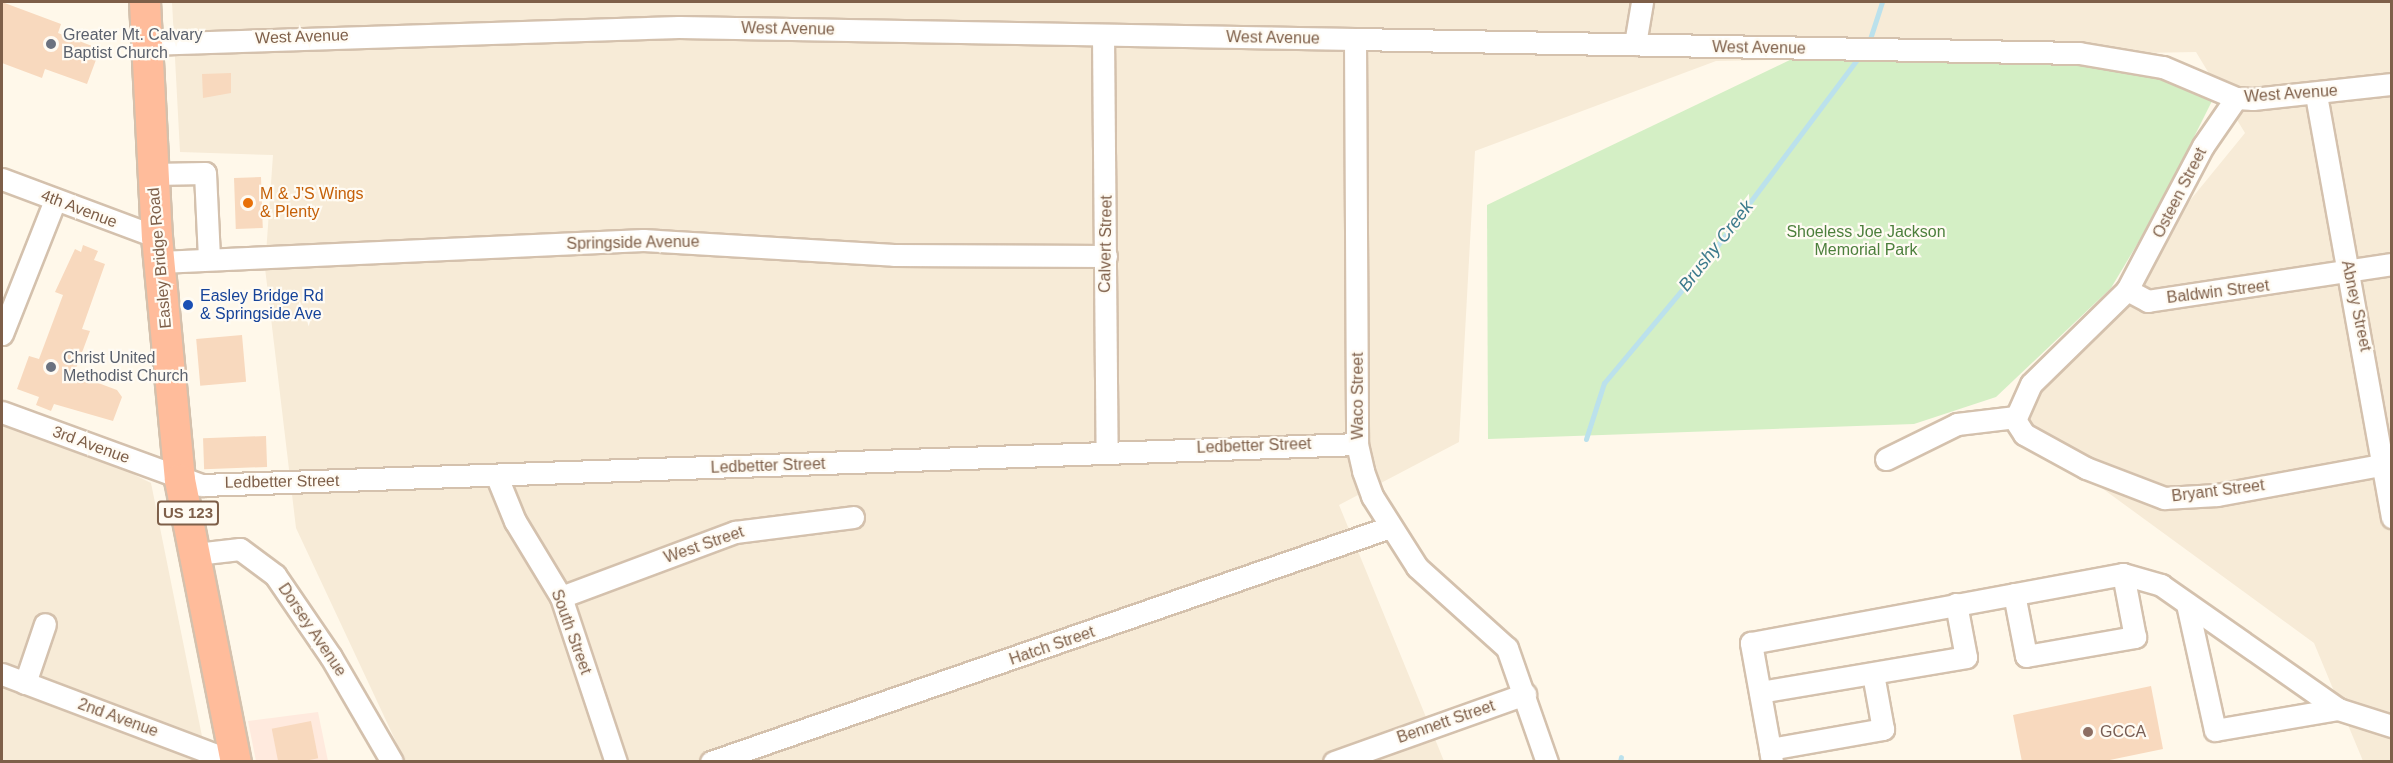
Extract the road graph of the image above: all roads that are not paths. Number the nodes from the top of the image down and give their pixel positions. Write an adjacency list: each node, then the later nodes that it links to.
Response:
1 (145, 2): 5 (highway, Easley Bridge Road / US 123)
2 (1642, 2): 6 (street)
3 (1103, 36): 4 (street, West Avenue); 5 (street, West Avenue); 14 (street, Calvert Street)
4 (1355, 39): 6 (street, West Avenue); 22 (street, Waco Street)
5 (147, 44): 10 (highway, Easley Bridge Road / US 123)
6 (1635, 44): 9 (street, West Avenue)
7 (2391, 84): 8 (street, West Avenue)
8 (2316, 95): 9 (street, West Avenue); 17 (street, Abney Street)
9 (2236, 98): 18 (street, Osteen Street)
10 (154, 174): 13 (highway, Easley Bridge Road / US 123); 15 (street)
11 (2, 180): 12 (street, 4th Avenue)
12 (55, 200): 13 (street, 4th Avenue); 19 (street)
13 (158, 249): 15 (street, Springside Avenue); 27 (highway, Easley Bridge Road / US 123)
14 (1107, 256): 15 (street, Springside Avenue); 23 (street, Calvert Street)
15 (209, 259)
16 (2391, 264): 17 (street, Baldwin Street)
17 (2350, 272): 18 (street, Baldwin Street); 25 (street, Abney Street)
18 (2127, 290): 21 (street)
19 (2, 334)
20 (2, 412): 27 (street, 3rd Avenue)
21 (2019, 425): 24 (street); 25 (street, Bryant Street)
22 (1357, 444): 23 (street, Ledbetter Street); 30 (street, Waco Street)
23 (1107, 452): 26 (street, Ledbetter Street)
24 (1886, 459)
25 (2388, 463): 29 (street, Abney Street)
26 (497, 477): 27 (street, Ledbetter Street); 34 (street, South Street)
27 (180, 480): 31 (highway, Easley Bridge Road / US 123)
28 (853, 517): 34 (street, West Street)
29 (2391, 517)
30 (1390, 526): 42 (street, Waco Street); 49 (street, Hatch Street)
31 (196, 554): 46 (highway, Easley Bridge Road / US 123); 47 (street, Dorsey Avenue)
32 (2123, 573): 33 (street); 33 (street); 35 (street)
33 (2014, 594): 36 (street)
34 (561, 597): 48 (street, South Street)
35 (2187, 603): 43 (street); 43 (street)
36 (1956, 604): 39 (street); 41 (street)
37 (45, 624): 40 (street)
38 (2, 674): 40 (street, 2nd Avenue)
39 (1873, 674): 41 (street); 45 (street)
40 (26, 683): 46 (street, 2nd Avenue)
41 (1760, 692): 45 (street)
42 (1525, 694): 50 (street, Bennett Street); 51 (street, Waco Street)
43 (2338, 709): 44 (street)
44 (2391, 726)
45 (1771, 755)
46 (235, 762)
47 (392, 762)
48 (616, 762)
49 (711, 762)
50 (1334, 762)
51 (1547, 762)

